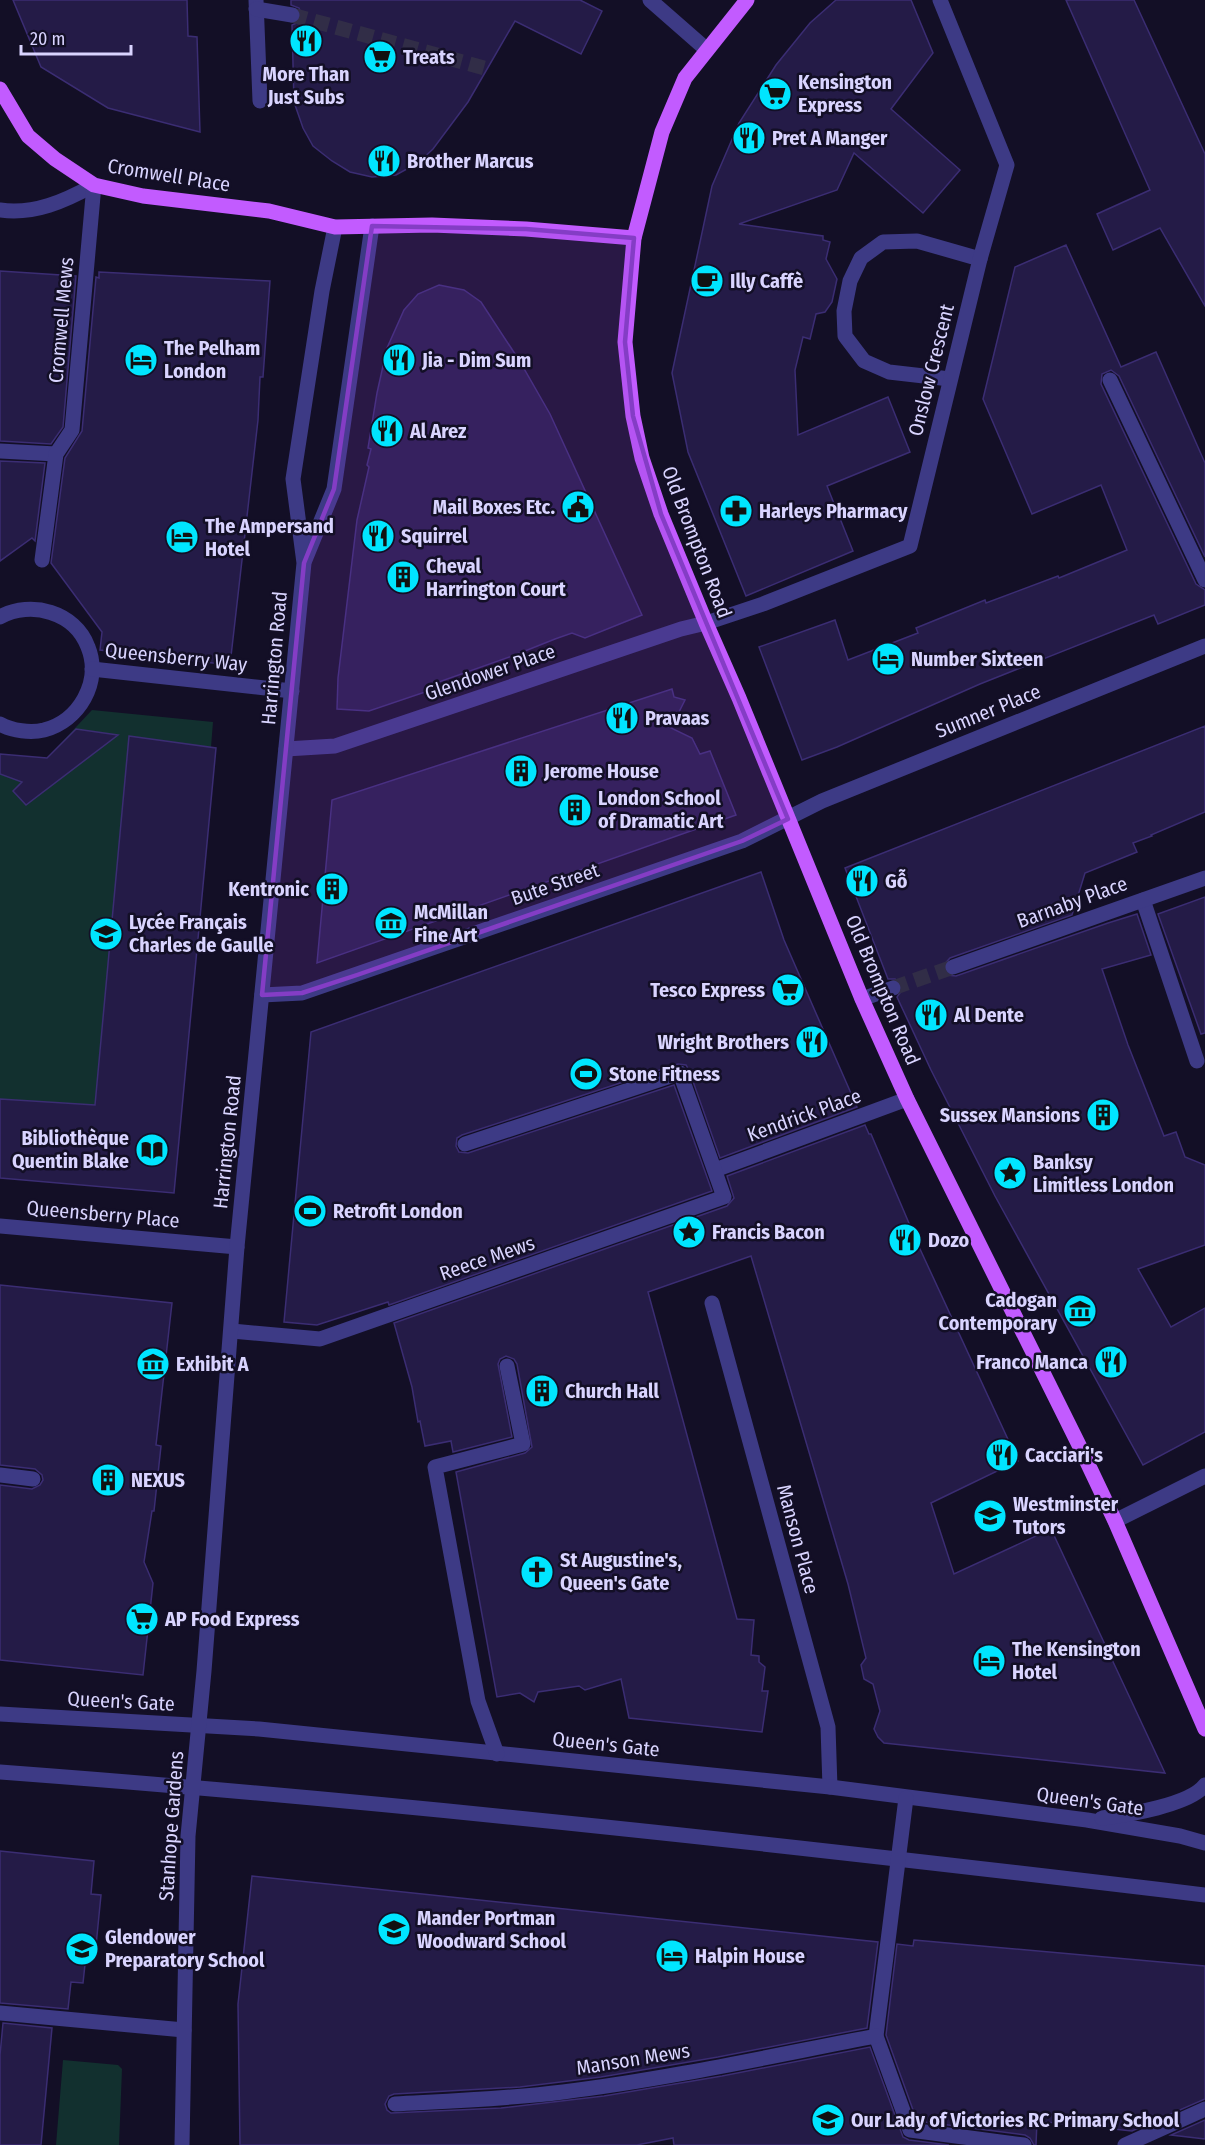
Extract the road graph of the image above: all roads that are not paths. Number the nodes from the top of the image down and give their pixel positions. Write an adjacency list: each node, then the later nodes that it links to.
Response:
1 (650, 0): 6 (street)
2 (747, 0): 6 (main road, Old Brompton Road)
3 (940, 0): 14 (street, Onslow Crescent)
4 (256, 4): 5 (street); 8 (street)
5 (292, 15)
6 (707, 50): 13 (main road, Old Brompton Road)
7 (0, 89): 9 (main road)
8 (260, 101)
9 (94, 185): 10 (street, Cromwell Place); 12 (main road, Cromwell Place); 18 (street, Cromwell Mews)
10 (0, 210)
11 (372, 226): 12 (main road); 13 (main road); 20 (street, Harrington Road)
12 (335, 227): 20 (street, Harrington Road)
13 (634, 238): 23 (main road, Old Brompton Road)
14 (980, 259): 15 (street, Onslow Crescent); 15 (street)
15 (950, 379): 23 (street, Onslow Crescent)
16 (1110, 380): 21 (street)
17 (0, 451): 18 (street)
18 (56, 454): 19 (street, Cromwell Mews)
19 (42, 560)
20 (304, 563): 26 (street, Harrington Road)
21 (1205, 580)
22 (0, 617): 25 (street, Queensberry Way)
23 (706, 623): 28 (street, Glendower Place); 29 (main road, Old Brompton Road)
24 (1205, 646): 29 (street, Sumner Place)
25 (92, 669): 26 (street, Queensberry Way); 27 (street, Queensberry Way)
26 (291, 691): 28 (street, Harrington Road)
27 (0, 723)
28 (286, 749): 34 (street, Harrington Road)
29 (788, 819): 34 (street, Bute Street); 35 (main road, Old Brompton Road)
30 (1205, 878): 31 (street, Barnaby Place)
31 (1143, 900): 32 (street, Barnaby Place); 36 (street)
32 (953, 967)
33 (893, 988): 35 (street)
34 (262, 995): 41 (street, Harrington Road)
35 (862, 999): 37 (main road, Old Brompton Road)
36 (1197, 1061)
37 (907, 1099): 39 (street, Kendrick Place); 48 (main road, Old Brompton Road)
38 (465, 1144): 39 (street)
39 (715, 1170): 43 (street, Reece Mews)
40 (0, 1226): 41 (street, Queensberry Place)
41 (237, 1247): 43 (street, Harrington Road)
42 (712, 1303): 56 (street, Manson Place)
43 (232, 1331): 50 (street, Harrington Road)
44 (507, 1366): 52 (street)
45 (0, 1475): 47 (street)
46 (1205, 1476): 48 (street)
47 (33, 1479)
48 (1115, 1521): 51 (main road, Old Brompton Road)
49 (0, 1714): 50 (street, Queen's Gate)
50 (199, 1726): 52 (street, Queen's Gate); 55 (street, Stanhope Gardens)
51 (1205, 1729)
52 (497, 1754): 56 (street, Queen's Gate)
53 (0, 1772): 55 (street)
54 (1205, 1785): 58 (street)
55 (193, 1786): 60 (street); 63 (street, Stanhope Gardens)
56 (830, 1787): 57 (street, Queen's Gate)
57 (906, 1798): 58 (street, Queen's Gate); 60 (street)
58 (1087, 1820): 59 (street, Queen's Gate)
59 (1205, 1843)
60 (898, 1858): 61 (street); 64 (street)
61 (1205, 1895)
62 (0, 2013): 63 (street)
63 (184, 2030): 67 (street, Stanhope Gardens)
64 (876, 2036): 65 (street, Manson Mews); 68 (street)
65 (395, 2104)
66 (1205, 2109): 69 (street)
67 (182, 2145)
68 (1024, 2145)
69 (1125, 2145)

